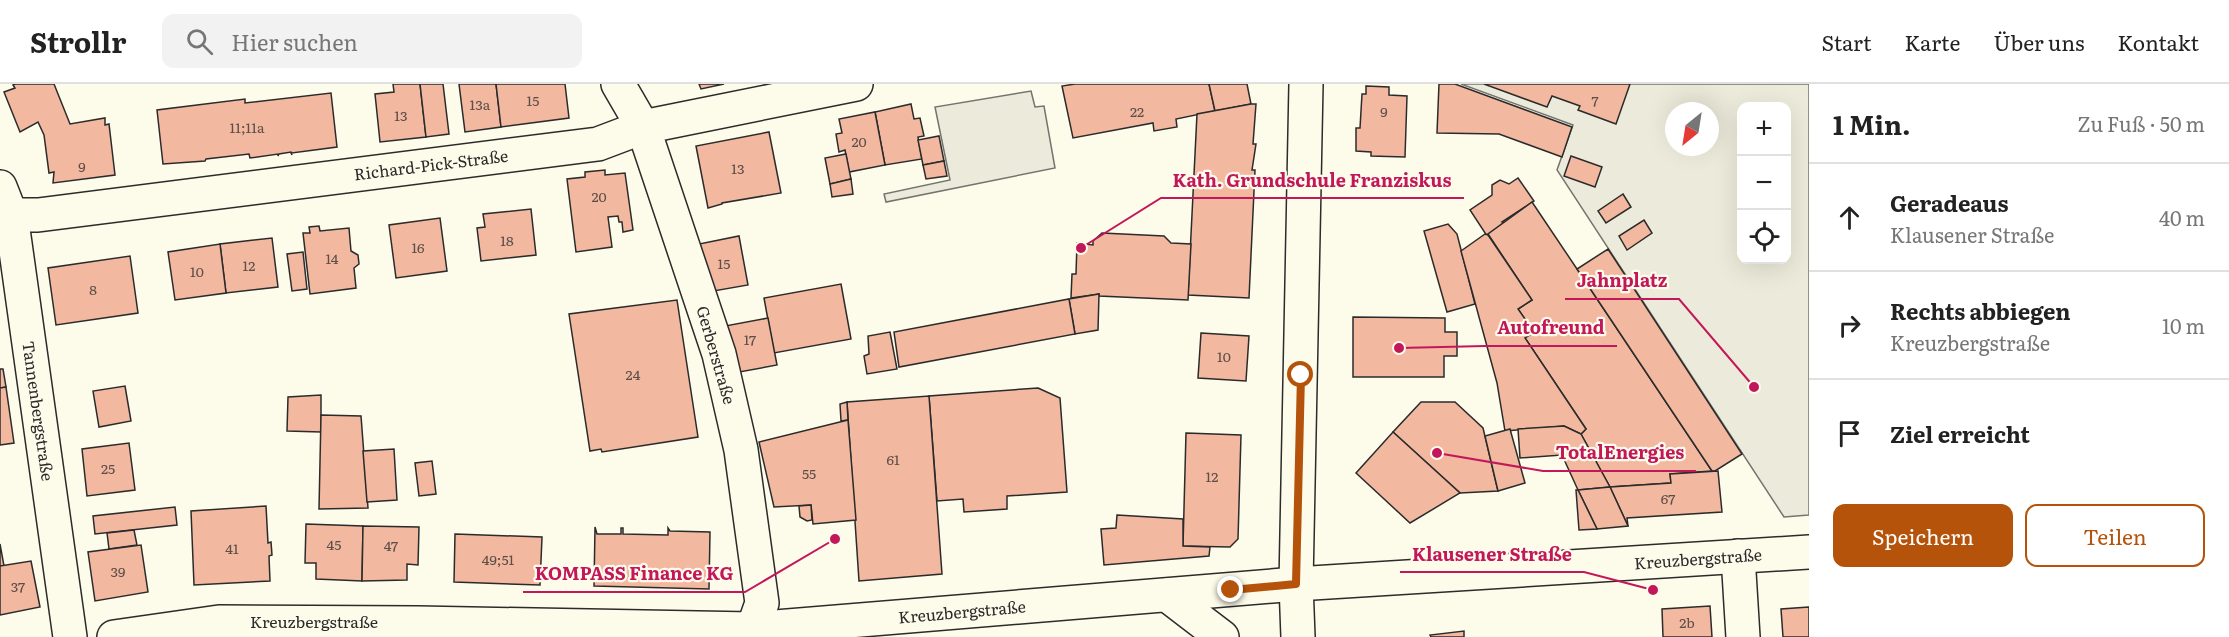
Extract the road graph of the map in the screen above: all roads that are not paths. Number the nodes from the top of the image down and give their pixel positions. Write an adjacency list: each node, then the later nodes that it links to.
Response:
1 (618, 84): 4 (street, Gerberstraße)
2 (856, 84): 4 (street, Richard-Pick-Straße)
3 (1306, 84): 8 (street)
4 (643, 127): 5 (street, Richard-Pick-Straße); 10 (street, Gerberstraße)
5 (4, 206): 11 (street, Tannenbergstraße)
6 (1809, 552): 7 (street, Kreuzbergstraße)
7 (1738, 556): 8 (street, Kreuzbergstraße); 15 (street)
8 (1296, 584): 9 (street, Kreuzbergstraße); 14 (street)
9 (1167, 595): 10 (street, Kreuzbergstraße); 13 (street)
10 (751, 633): 12 (street, Kreuzbergstraße)
11 (70, 637)
12 (114, 637)
13 (1222, 637)
14 (1298, 637)
15 (1743, 637)

